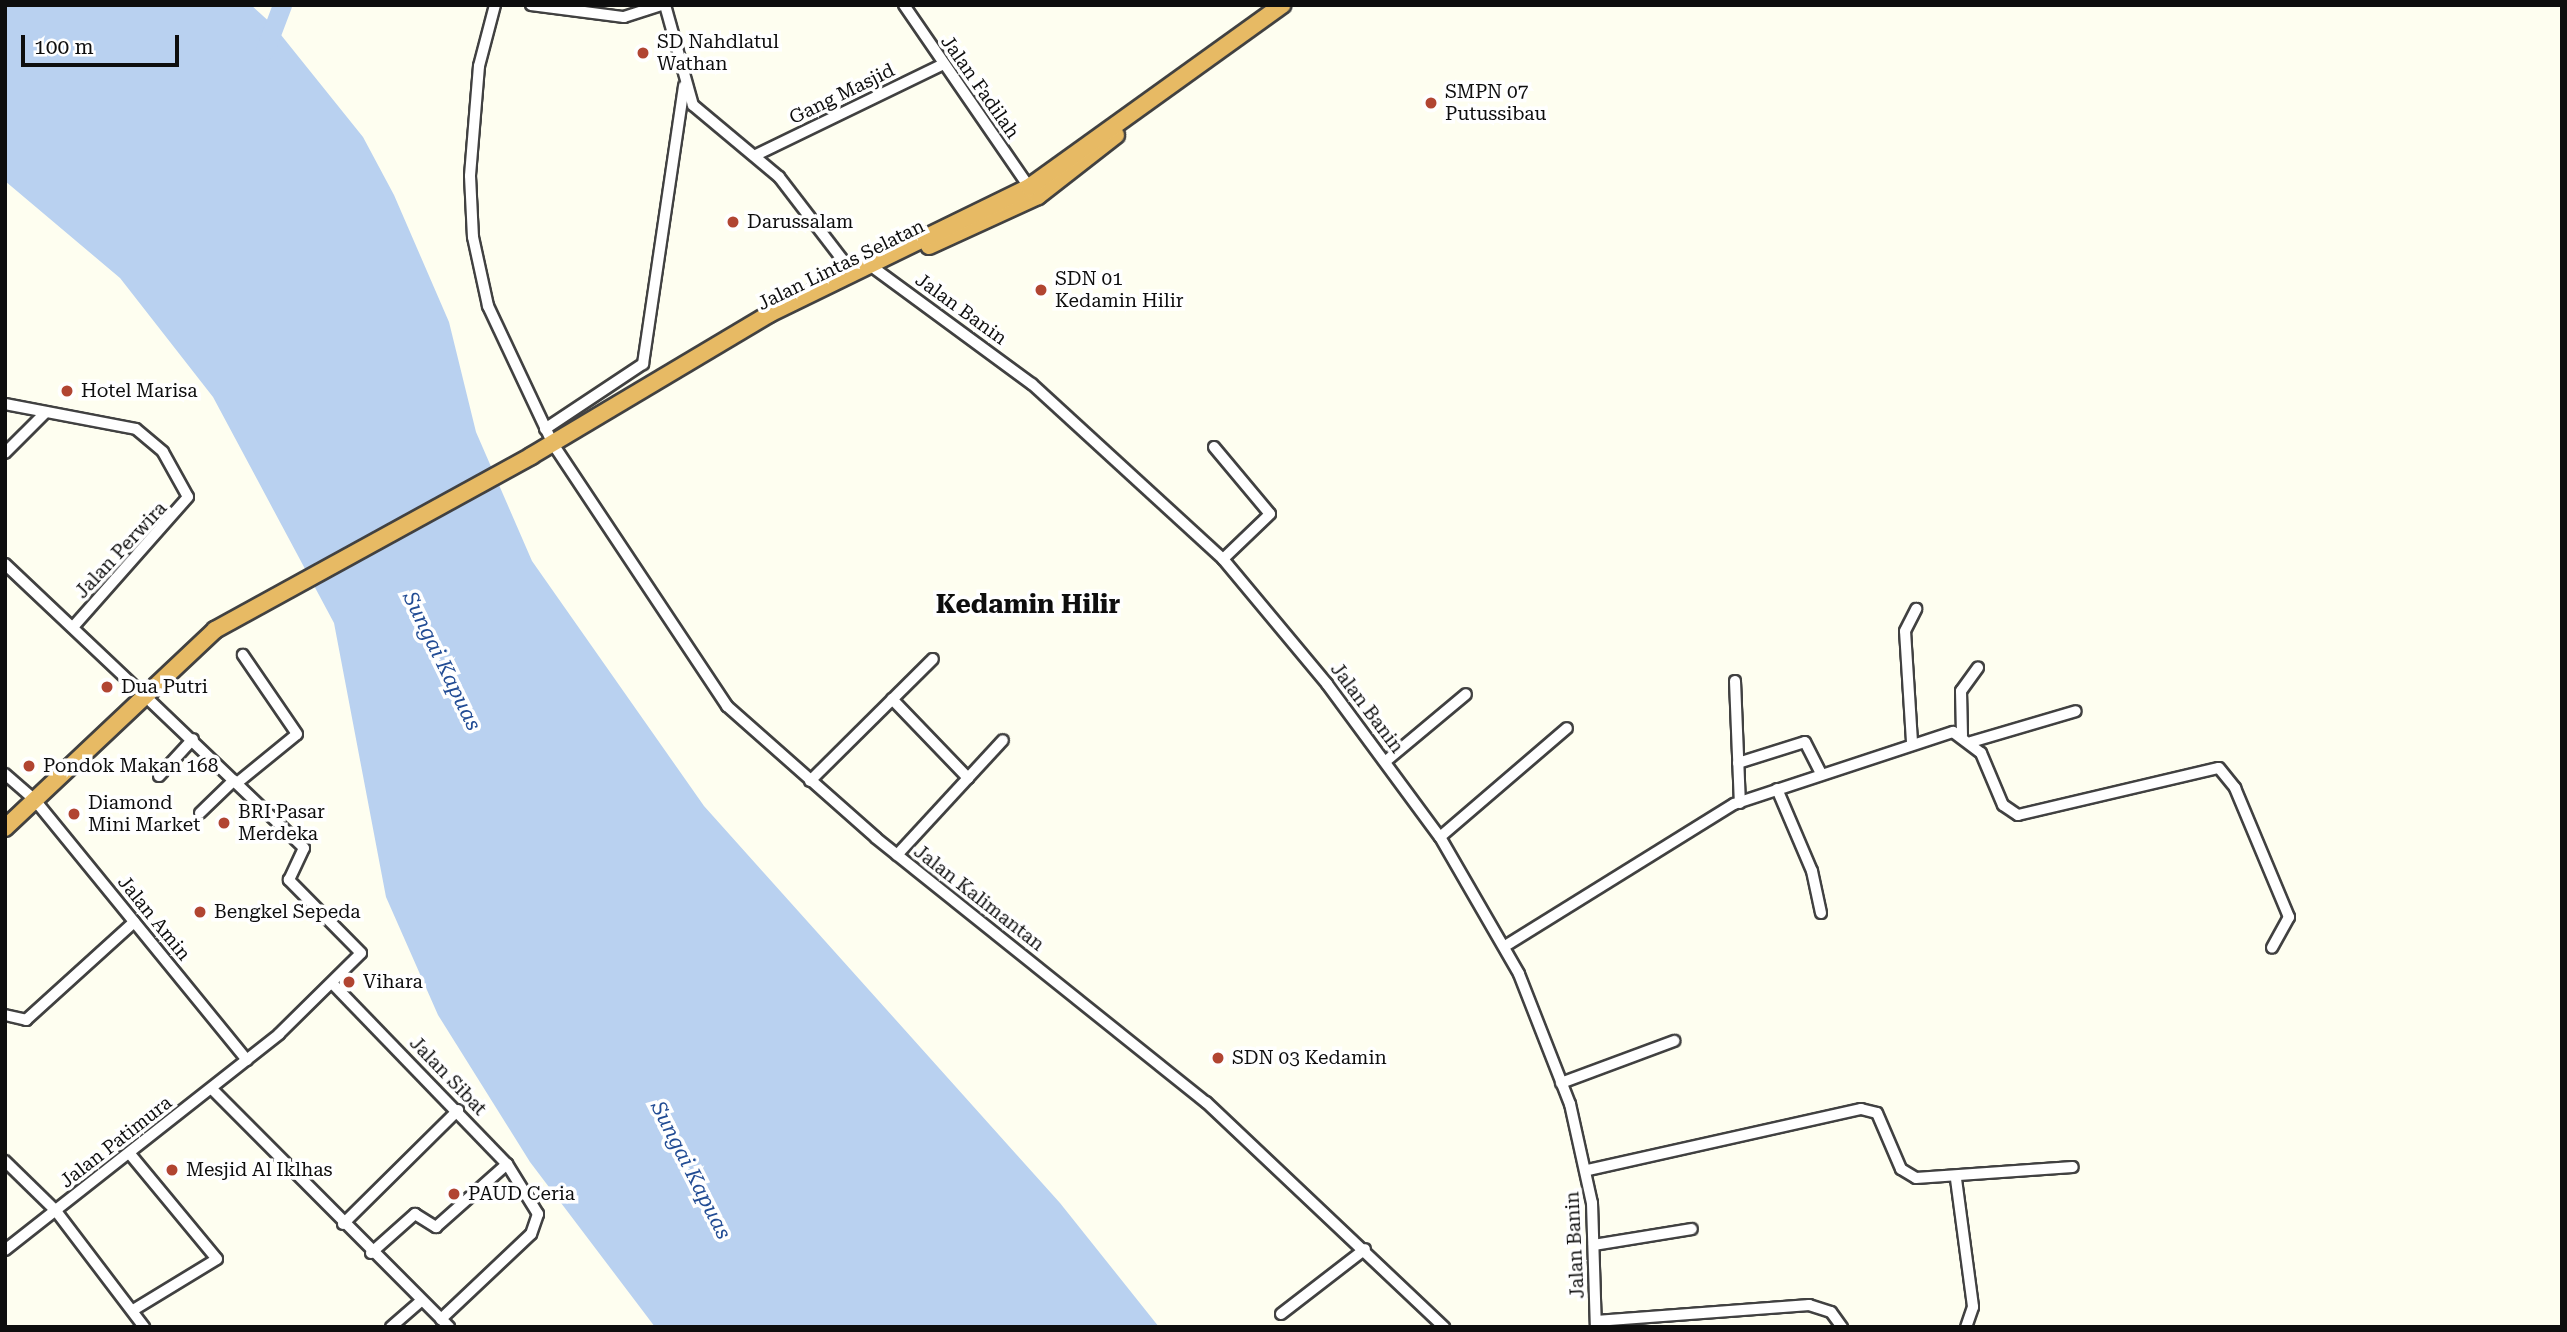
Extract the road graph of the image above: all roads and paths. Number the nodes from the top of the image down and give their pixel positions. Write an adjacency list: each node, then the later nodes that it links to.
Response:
1 (495, 5): 16 (street, Jalan Kalimantan)
2 (531, 5): 3 (street)
3 (664, 5): 9 (street)
4 (904, 5): 7 (street, Jalan Fadilah)
5 (1282, 5): 8 (highway, Jalan Lintas Selatan)
6 (1297, 5): 8 (highway, Jalan Lintas Selatan)
7 (943, 64): 10 (street, Gang Masjid); 11 (street, Jalan Fadilah)
8 (1173, 85): 11 (highway, Jalan Lintas Selatan); 12 (highway, Jalan Lintas Selatan)
9 (684, 86): 10 (street); 16 (street)
10 (756, 155): 13 (street)
11 (1029, 187): 12 (highway, Jalan Lintas Selatan)
12 (872, 266): 13 (highway, Jalan Lintas Selatan); 19 (street, Jalan Banin)
13 (844, 278): 16 (highway, Jalan Lintas Selatan)
14 (5, 404): 15 (street)
15 (46, 412): 18 (street); 22 (street, Jalan Perwira)
16 (549, 437): 43 (street, Jalan Kalimantan); 46 (highway, Jalan Lintas Selatan)
17 (1214, 447): 19 (street)
18 (5, 453)
19 (1223, 559): 37 (street, Jalan Banin)
20 (5, 564): 22 (street)
21 (1916, 609): 36 (street)
22 (73, 627): 27 (street)
23 (243, 655): 44 (street)
24 (933, 659): 29 (street)
25 (1978, 668): 33 (street)
26 (1735, 681): 38 (street)
27 (136, 688)
28 (1466, 694): 37 (street)
29 (892, 699): 42 (street); 43 (street)
30 (151, 702): 34 (street)
31 (2076, 712): 33 (street)
32 (1567, 729): 50 (street)
33 (1966, 738): 36 (street); 55 (street)
34 (193, 739): 41 (street); 44 (street)
35 (1003, 740): 42 (street)
36 (1912, 742): 39 (street)
37 (1386, 761): 50 (street, Jalan Banin)
38 (1738, 763): 39 (street); 47 (street)
39 (1821, 773): 45 (street)
40 (5, 774): 46 (street, Jalan Amin)
41 (159, 776)
42 (968, 778): 51 (street)
43 (810, 781): 51 (street, Jalan Kalimantan)
44 (235, 782): 48 (street); 56 (street, Jalan Patimura)
45 (1777, 789): 47 (street); 52 (street)
46 (34, 799): 49 (highway, Jalan Lintas Selatan); 53 (street, Jalan Amin)
47 (1740, 803): 54 (street)
48 (200, 813)
49 (5, 828)
50 (1440, 837): 54 (street, Jalan Banin)
51 (897, 855): 73 (street, Jalan Kalimantan)
52 (1821, 913)
53 (134, 922): 57 (street); 59 (street, Jalan Amin)
54 (1505, 946): 60 (street, Jalan Banin)
55 (2272, 948)
56 (334, 985): 59 (street, Jalan Patimura); 62 (street, Jalan Sibat)
57 (5, 1015)
58 (1674, 1041): 60 (street)
59 (247, 1059): 61 (street, Jalan Patimura)
60 (1561, 1083): 67 (street, Jalan Banin)
61 (212, 1089): 63 (street, Jalan Patimura); 70 (street)
62 (458, 1110): 65 (street, Jalan Sibat); 70 (street)
63 (130, 1154): 69 (street, Jalan Patimura); 77 (street)
64 (5, 1161): 69 (street)
65 (507, 1164): 75 (street); 79 (street, Jalan Sibat)
66 (2073, 1167): 68 (street)
67 (1588, 1170): 68 (street); 72 (street, Jalan Banin)
68 (1956, 1179): 85 (street)
69 (56, 1211): 74 (street, Jalan Patimura); 77 (street)
70 (343, 1224): 75 (street)
71 (1692, 1229): 72 (street)
72 (1594, 1245): 80 (street, Jalan Banin)
73 (1365, 1249): 78 (street); 83 (street, Jalan Kalimantan)
74 (5, 1250)
75 (371, 1253): 76 (street)
76 (421, 1301): 79 (street); 82 (street)
77 (133, 1310): 81 (street)
78 (1281, 1314)
79 (445, 1323)
80 (1596, 1324): 84 (street)
81 (144, 1327)
82 (391, 1327)
83 (1444, 1327)
84 (1842, 1327)
85 (1966, 1327)

